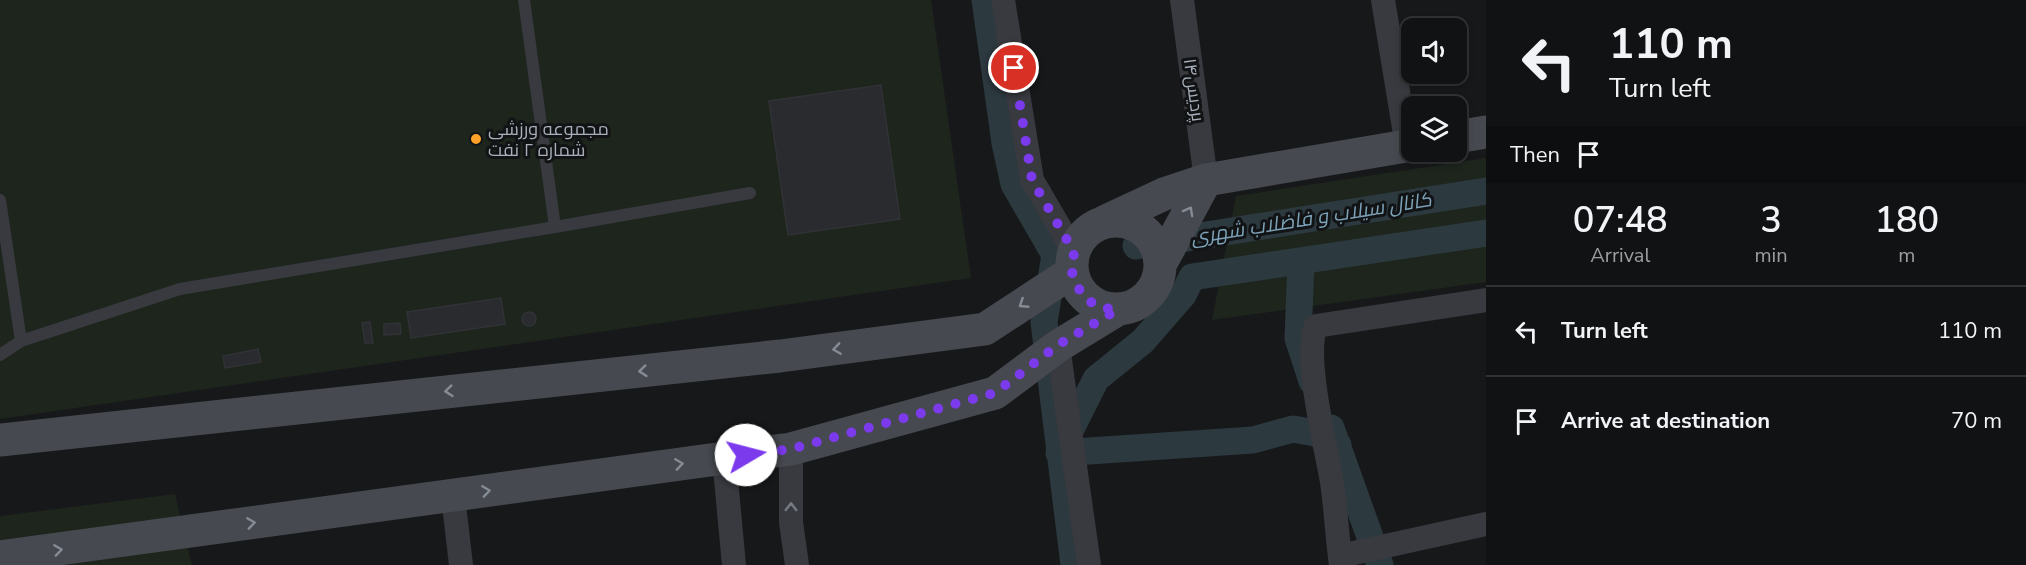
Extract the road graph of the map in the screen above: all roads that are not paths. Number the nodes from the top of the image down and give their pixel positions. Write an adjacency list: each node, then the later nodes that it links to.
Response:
1 (524, 0): 13 (lane)
2 (1003, 0): 14 (street)
3 (1182, 0): 9 (street, پردیس۱۴)
4 (1383, 0): 5 (street)
5 (1401, 100)
6 (1486, 132): 7 (street)
7 (1467, 135)
8 (1401, 146): 9 (street)
9 (1206, 180): 12 (street); 15 (street, one-way to 9)
10 (750, 193): 13 (lane)
11 (0, 200): 18 (lane)
12 (1101, 223): 14 (street); 15 (street)
13 (555, 227): 18 (lane)
14 (1073, 262): 17 (street); 21 (street, one-way to 21)
15 (1161, 263): 17 (street)
16 (1486, 300): 27 (street)
17 (1117, 310): 19 (street)
18 (21, 341): 20 (lane)
19 (1058, 345): 22 (street); 31 (street)
20 (0, 355)
21 (0, 440)
22 (791, 449): 23 (street); 30 (street, one-way to 22)
23 (724, 458): 24 (street, one-way to 23); 29 (street)
24 (453, 496): 26 (street, one-way to 24); 28 (street)
25 (1486, 524): 27 (street)
26 (0, 557)
27 (1340, 560)
28 (460, 565)
29 (734, 565)
30 (797, 565)
31 (1089, 565)

